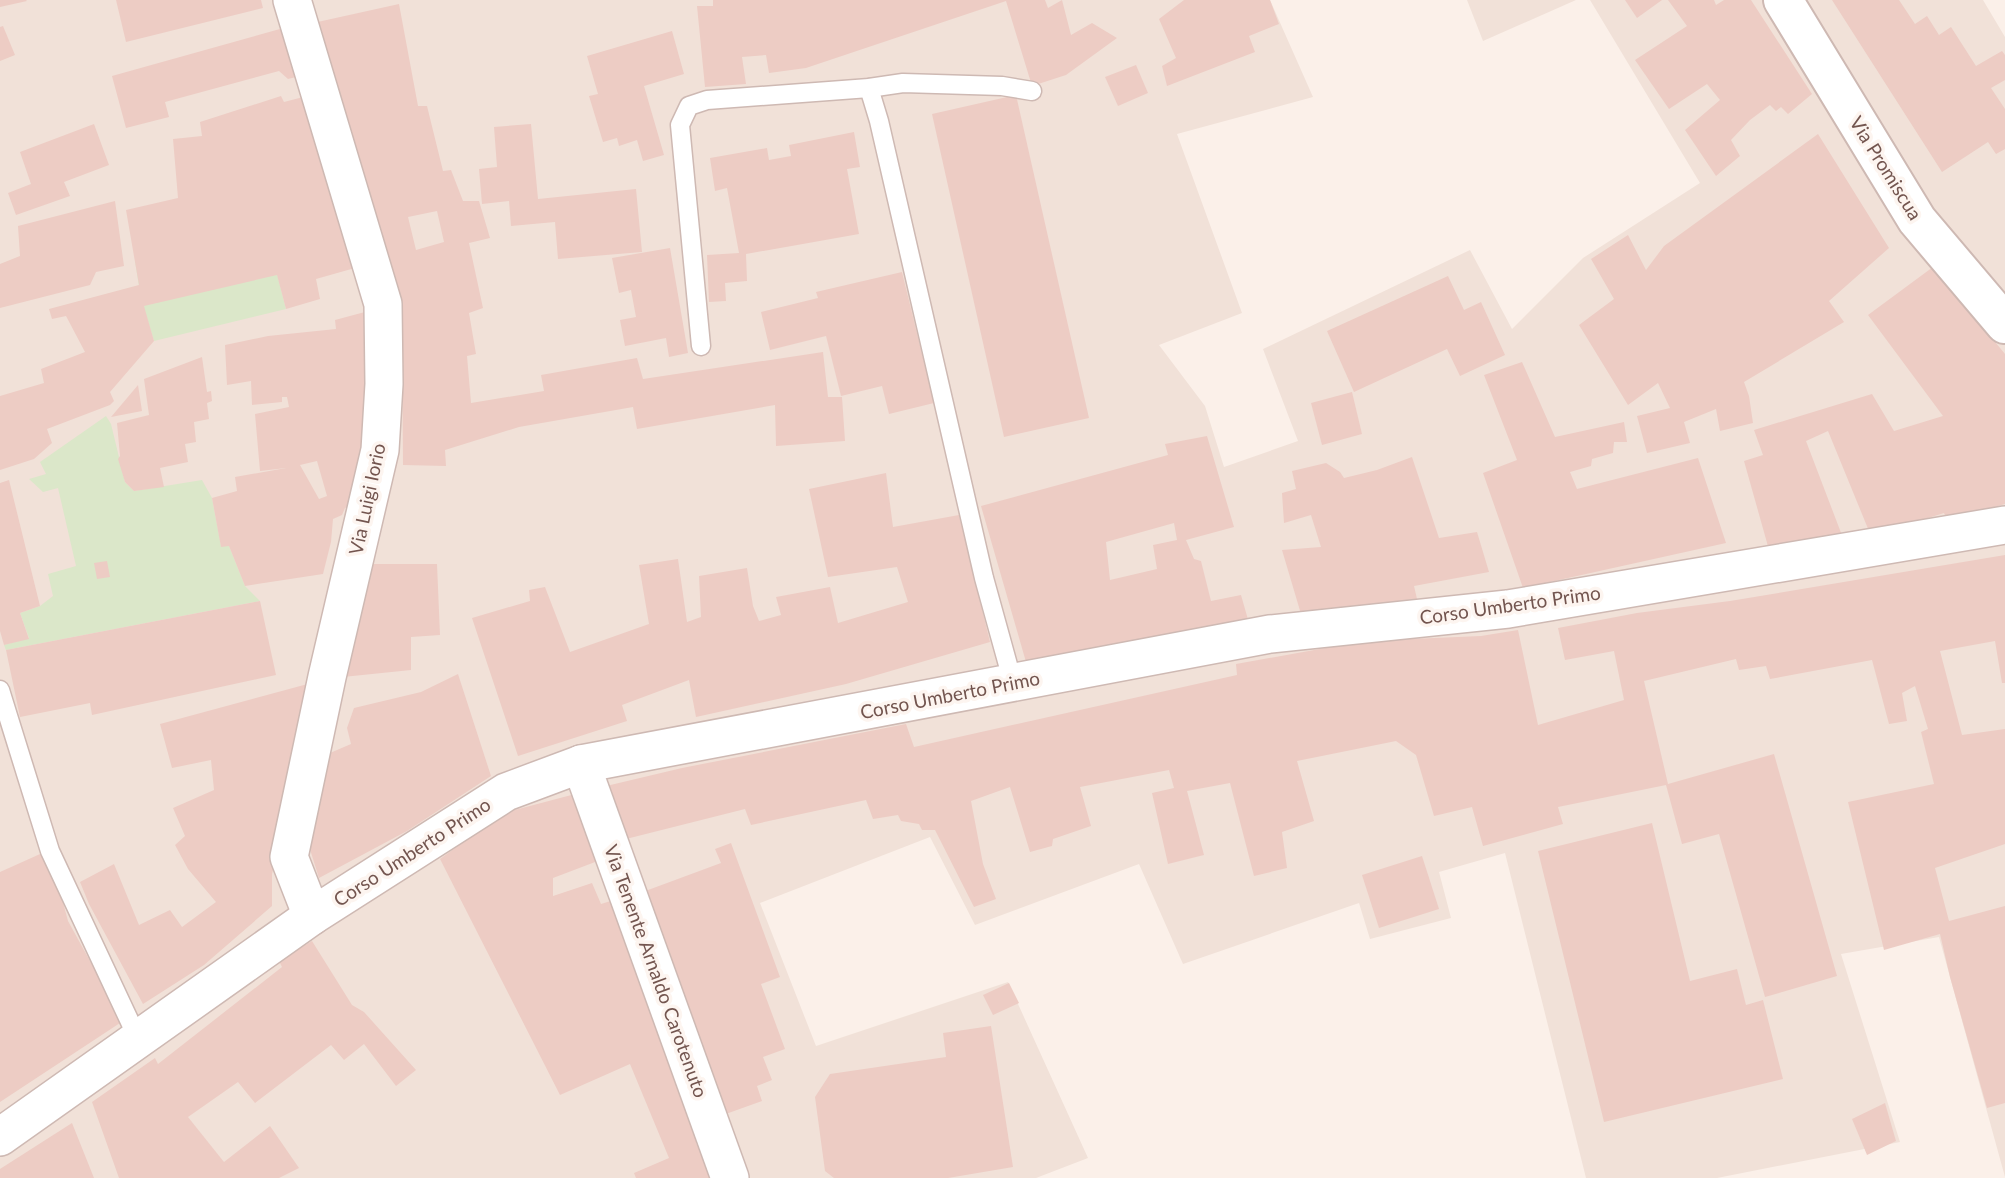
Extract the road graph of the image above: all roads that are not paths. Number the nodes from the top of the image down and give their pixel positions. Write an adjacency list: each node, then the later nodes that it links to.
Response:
1 (292, 0): 11 (street, Via Luigi Iorio)
2 (1783, 0): 5 (street, Via Promiscua)
3 (869, 88): 4 (lane); 6 (lane); 8 (lane)
4 (1032, 91)
5 (2005, 324)
6 (701, 346)
7 (2005, 525): 8 (street, Corso Umberto Primo)
8 (1013, 683): 10 (street, Corso Umberto Primo)
9 (0, 690): 12 (lane)
10 (582, 764): 11 (street, Corso Umberto Primo); 14 (street, Via Tenente Arnaldo Carotenuto)
11 (312, 916): 12 (street, Corso Umberto Primo)
12 (138, 1040): 13 (street, Corso Umberto Primo)
13 (0, 1138)
14 (730, 1178)

